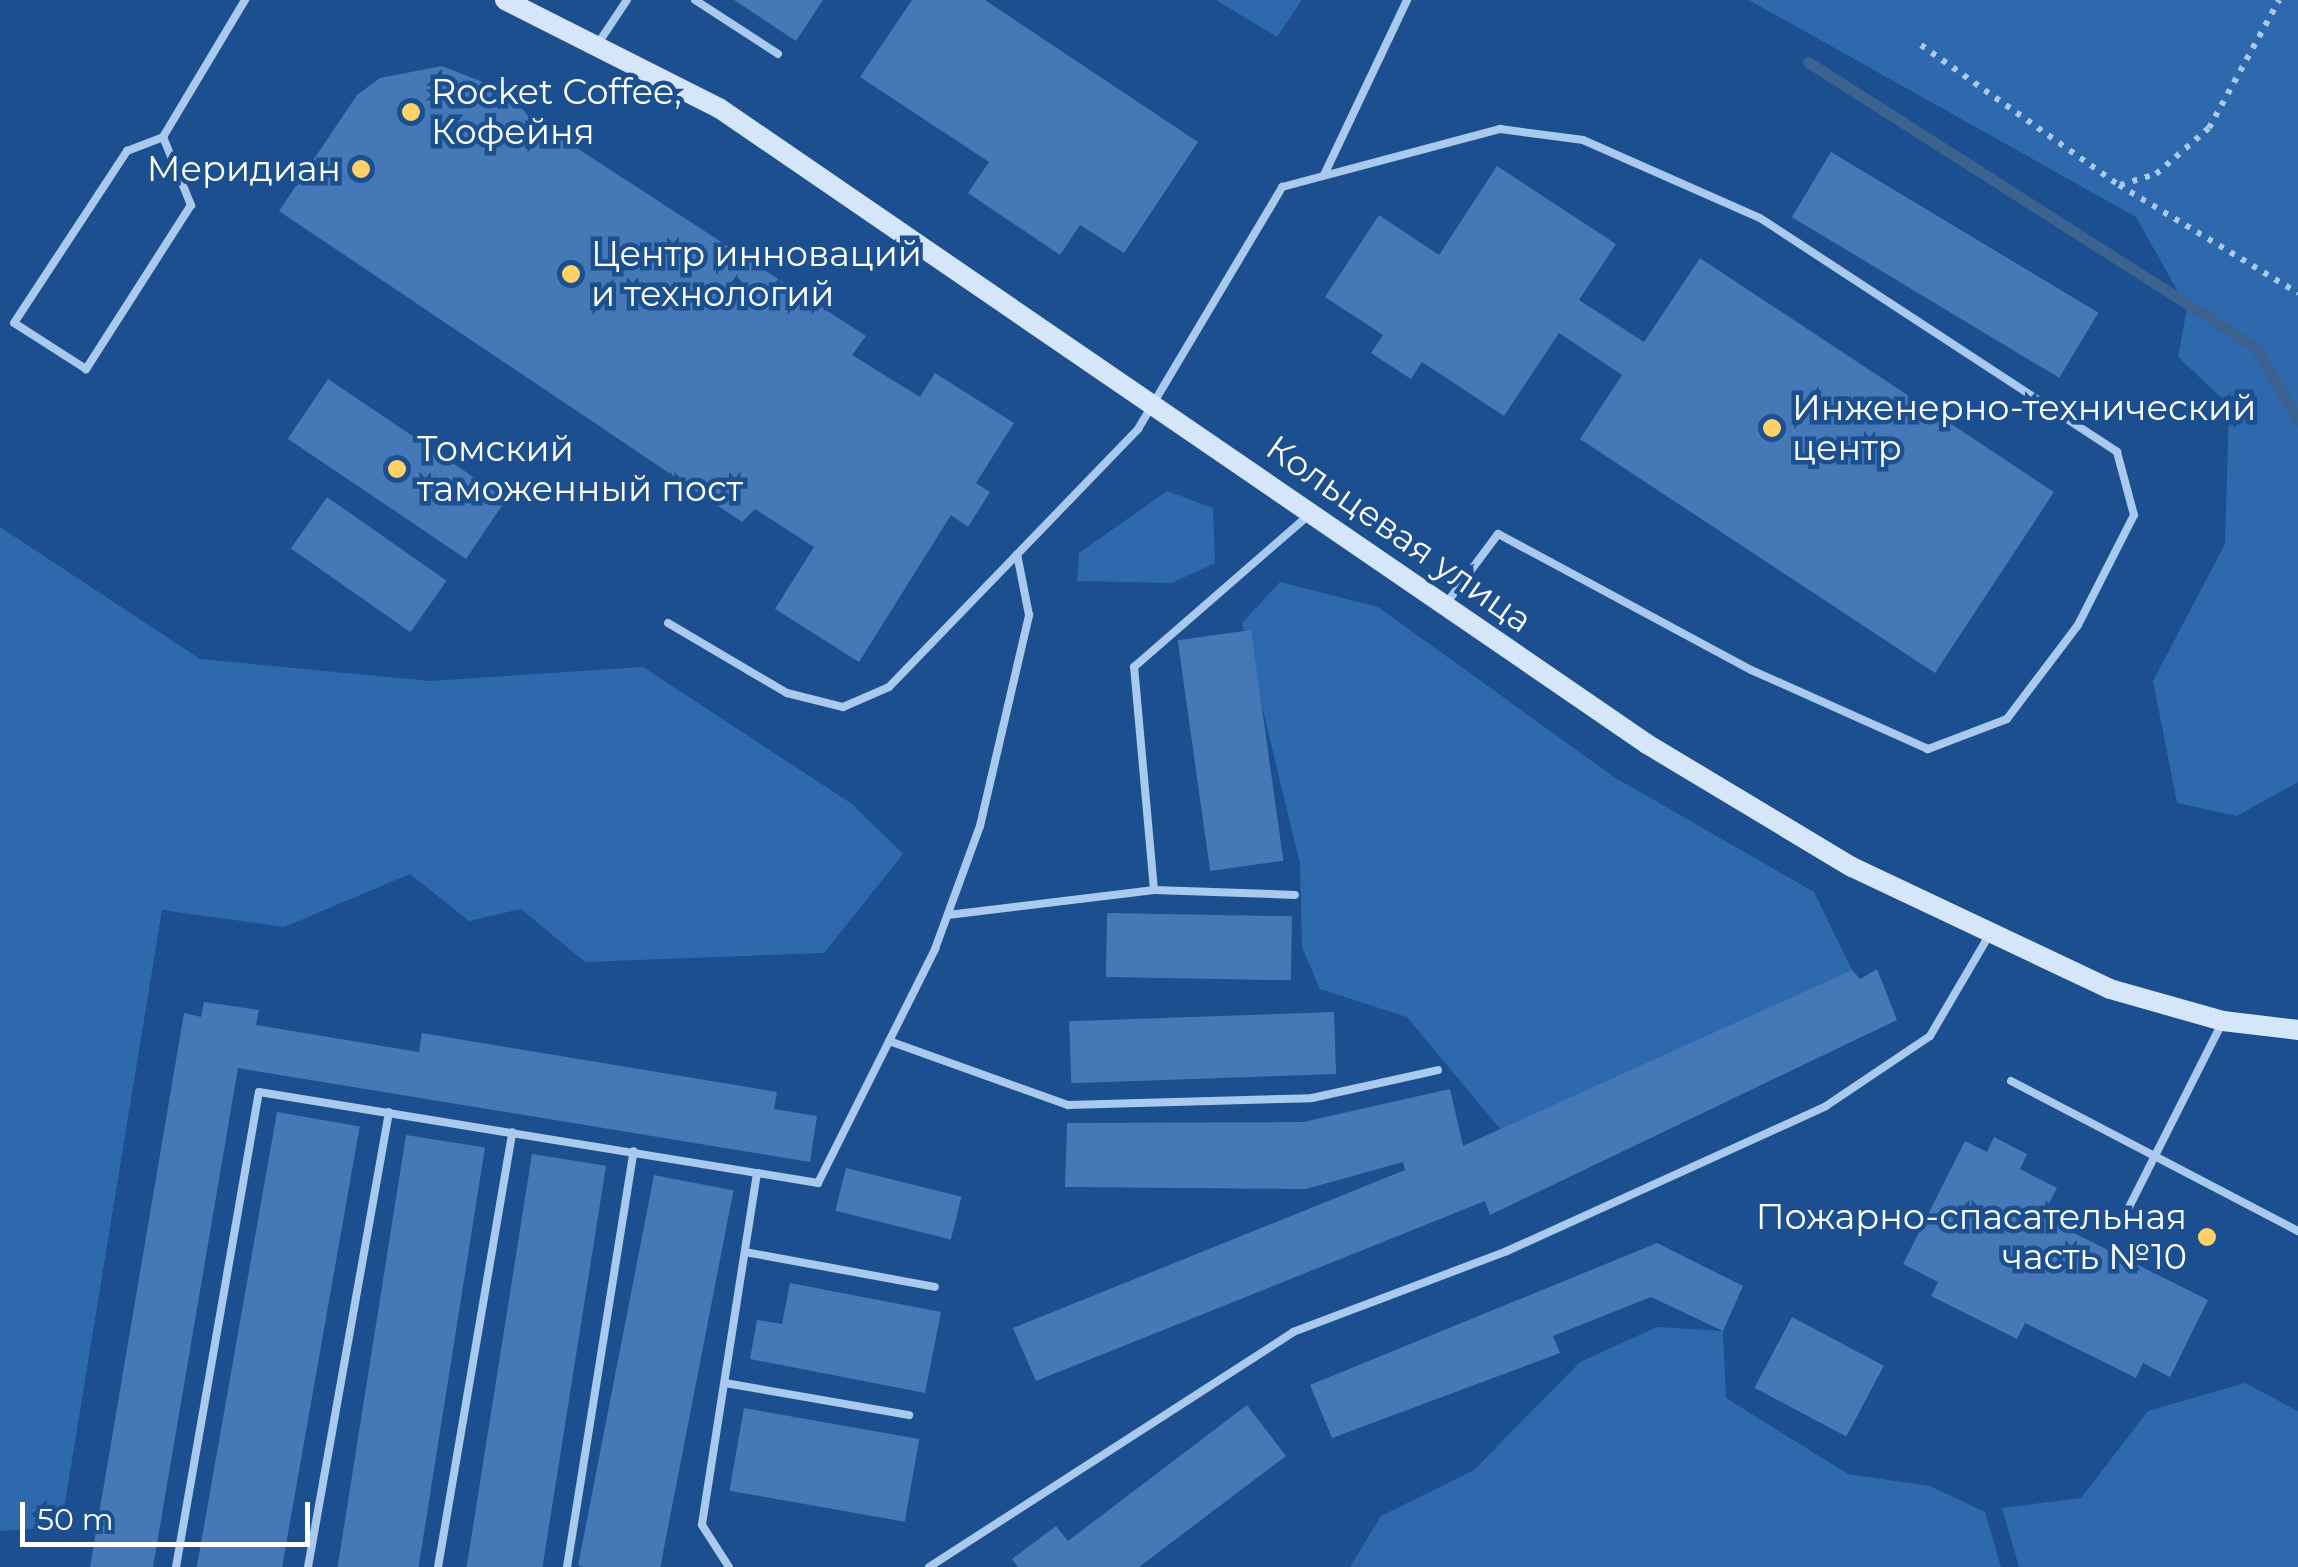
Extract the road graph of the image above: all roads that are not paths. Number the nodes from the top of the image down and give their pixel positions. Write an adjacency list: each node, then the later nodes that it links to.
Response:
1 (244, 0): 8 (lane)
2 (505, 0): 6 (street, Кольцевая улица)
3 (627, 0): 6 (lane)
4 (694, 0): 7 (lane)
5 (1408, 0): 9 (lane)
6 (599, 42): 10 (street, Кольцевая улица)
7 (778, 54)
8 (163, 138): 8 (lane)
9 (1324, 175): 10 (lane); 13 (lane)
10 (1153, 403): 11 (street, Кольцевая улица); 12 (lane)
11 (1312, 512): 13 (street, Кольцевая улица); 15 (lane)
12 (1017, 554): 14 (lane); 17 (lane)
13 (1445, 605): 18 (street, Кольцевая улица)
14 (668, 623)
15 (1154, 890): 16 (lane); 17 (lane)
16 (1295, 895)
17 (948, 915): 21 (lane)
18 (1988, 936): 19 (street, Кольцевая улица); 40 (lane)
19 (2223, 1021): 20 (street, Кольцевая улица); 27 (lane)
20 (2298, 1030)
21 (889, 1040): 22 (lane); 28 (lane)
22 (1438, 1070)
23 (2011, 1081): 27 (lane)
24 (389, 1112): 25 (lane); 35 (lane); 36 (lane)
25 (512, 1132): 26 (lane); 37 (lane)
26 (634, 1151): 28 (lane); 38 (lane)
27 (2156, 1155): 29 (lane); 30 (lane)
28 (758, 1173): 31 (lane)
29 (2123, 1220)
30 (2298, 1231)
31 (745, 1252): 32 (lane); 33 (lane)
32 (935, 1287)
33 (725, 1383): 34 (lane); 39 (lane)
34 (909, 1415)
35 (176, 1567)
36 (308, 1567)
37 (438, 1567)
38 (567, 1567)
39 (729, 1567)
40 (929, 1567)

